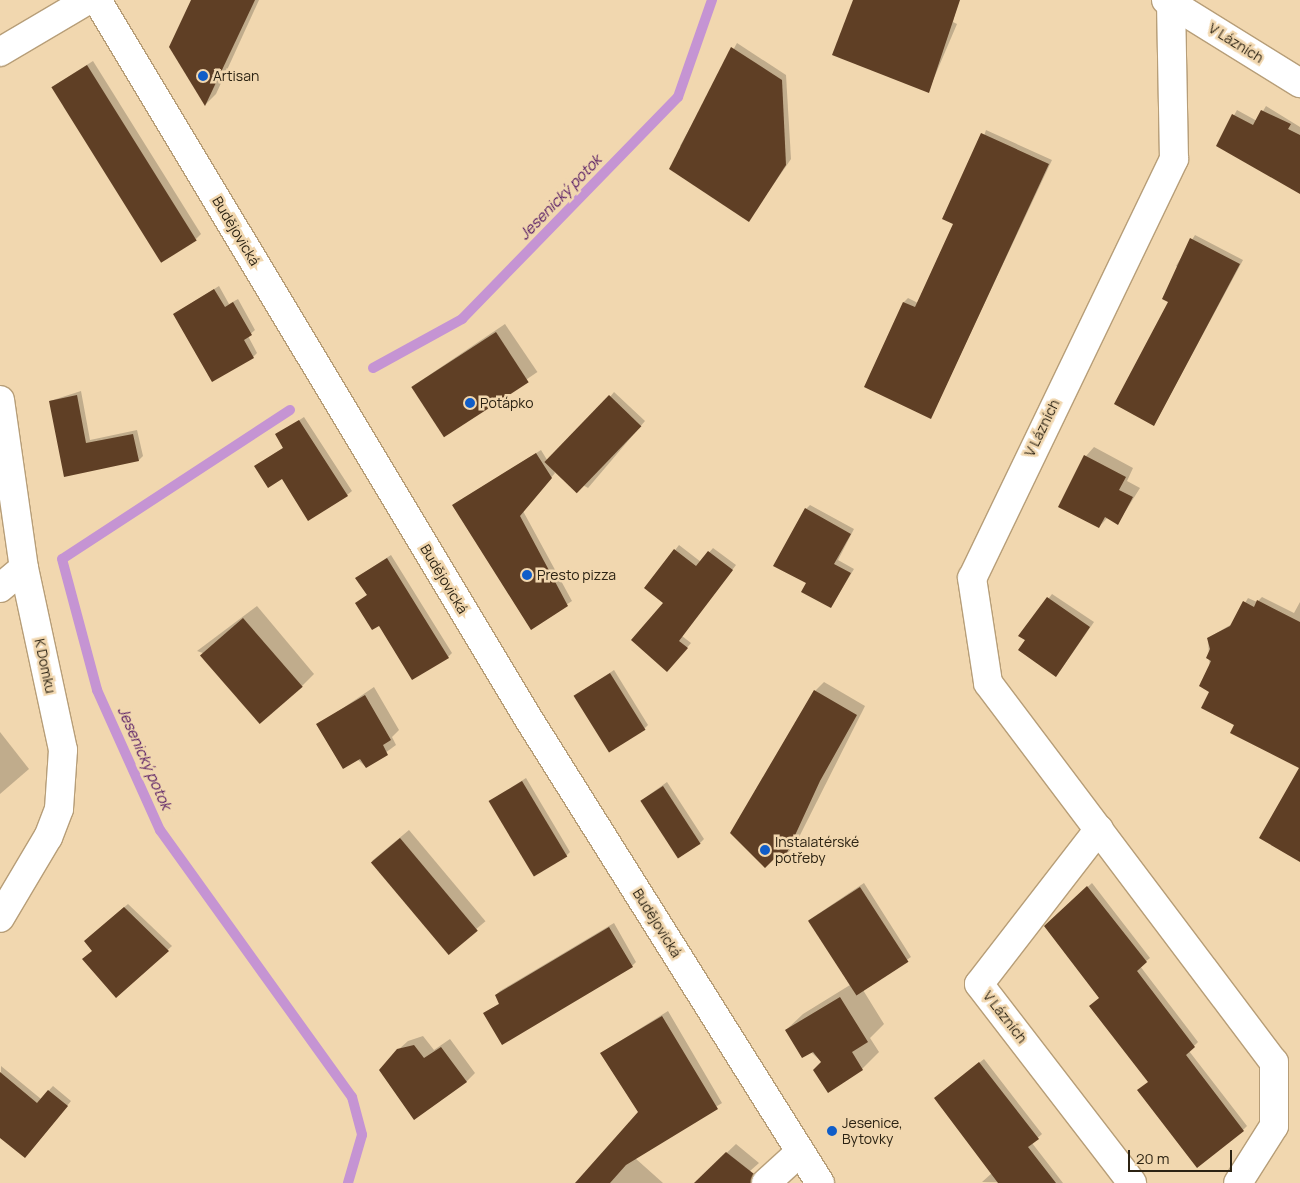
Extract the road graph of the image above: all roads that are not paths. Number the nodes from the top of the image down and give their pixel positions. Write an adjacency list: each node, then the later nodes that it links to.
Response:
1 (88, 0): 4 (street)
2 (97, 0): 11 (street, Budějovická)
3 (1169, 1): 5 (street, V Lázních); 9 (street, V Lázních)
4 (0, 52)
5 (1300, 83)
6 (0, 400): 7 (street, K Domku)
7 (24, 568): 8 (street); 10 (street, K Domku)
8 (0, 588)
9 (1099, 829): 14 (street, V Lázních); 15 (street, V Lázních)
10 (0, 918)
11 (800, 1152): 12 (street); 13 (street, Budějovická)
12 (766, 1183)
13 (820, 1183)
14 (1132, 1183)
15 (1238, 1183)

